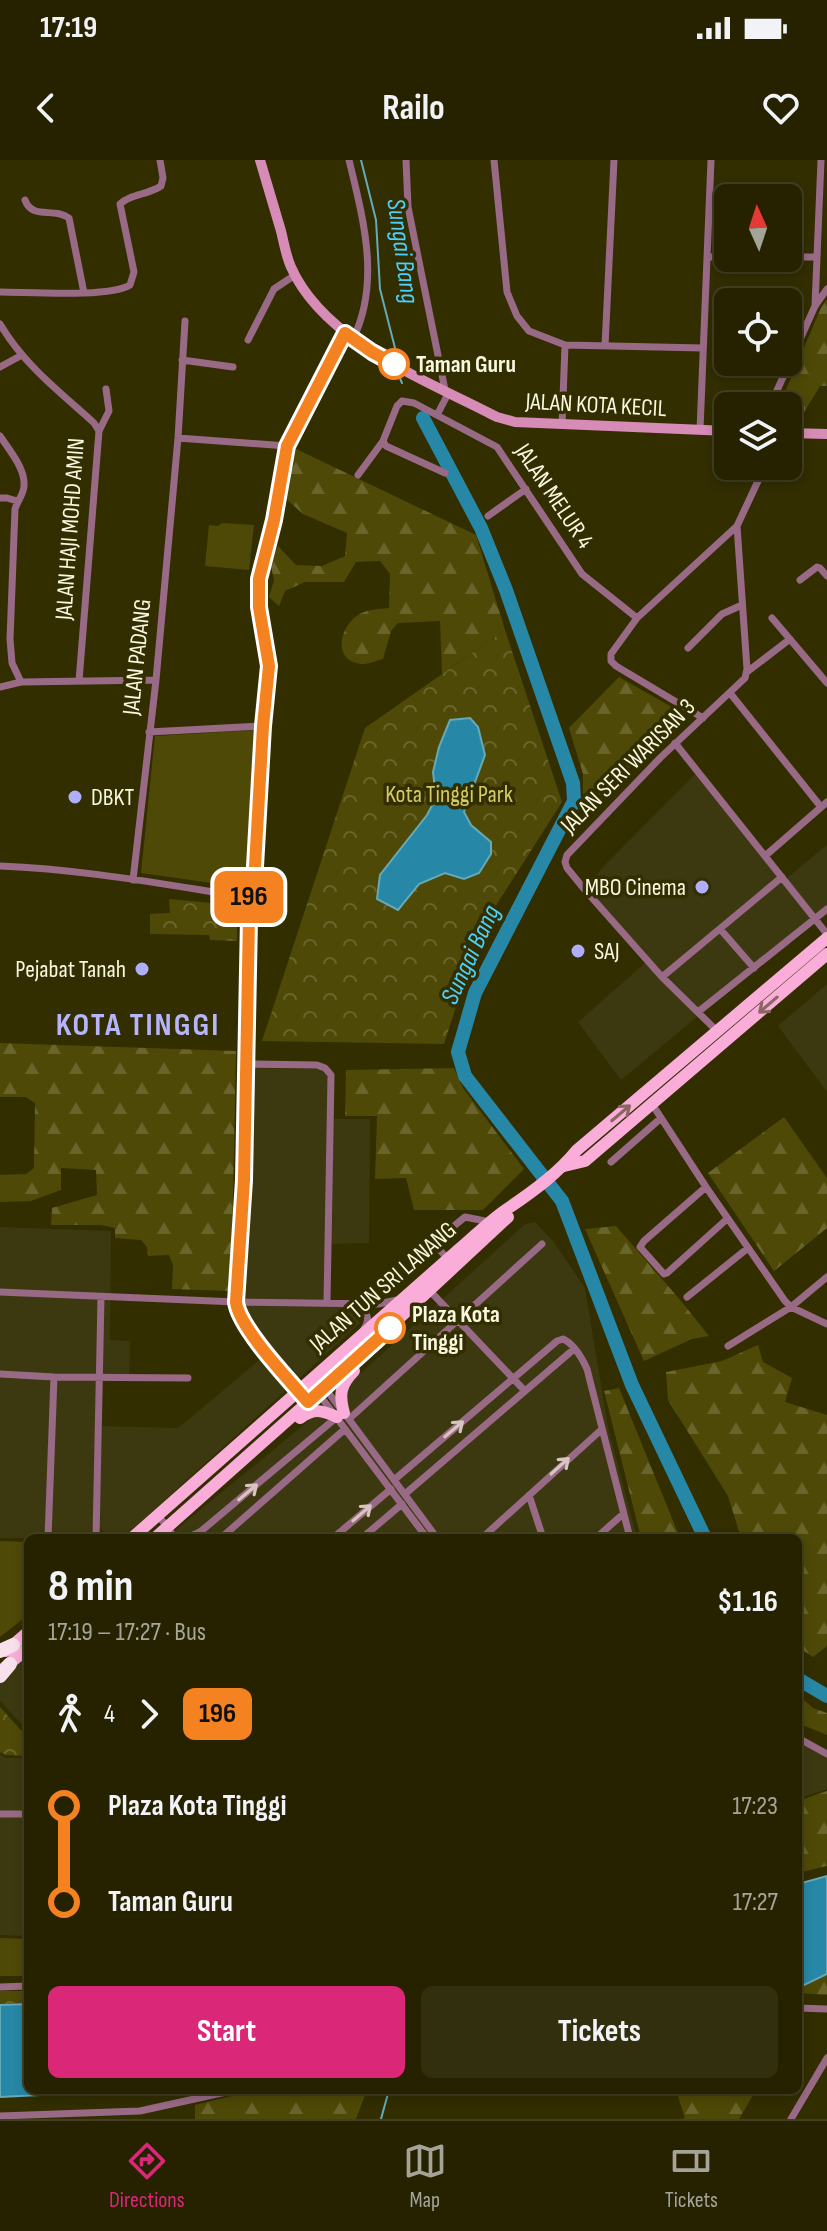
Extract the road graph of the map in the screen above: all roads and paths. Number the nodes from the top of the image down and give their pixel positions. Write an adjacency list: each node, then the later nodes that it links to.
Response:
1 (160, 160): 17 (street)
2 (260, 160): 14 (street, JALAN KOTA KECIL)
3 (349, 160): 21 (street)
4 (406, 160): 31 (street)
5 (494, 160): 23 (street)
6 (614, 160): 24 (street)
7 (711, 160): 10 (street)
8 (821, 160): 13 (street)
9 (25, 200): 17 (street)
10 (707, 257): 11 (street); 25 (street)
11 (714, 257)
12 (802, 257): 13 (street)
13 (817, 257): 18 (street)
14 (295, 275): 21 (street, JALAN KOTA KECIL); 22 (street)
15 (827, 289): 18 (street)
16 (0, 292): 17 (street)
17 (84, 293)
18 (815, 306): 32 (street)
19 (185, 321): 27 (street, JALAN PADANG)
20 (0, 324): 26 (street, JALAN HAJI MOHD AMIN)
21 (349, 336): 31 (street, JALAN KOTA KECIL); 43 (street)
22 (248, 340)
23 (565, 345): 24 (street); 34 (street)
24 (605, 346): 25 (street)
25 (703, 348): 35 (street)
26 (22, 355): 28 (street); 37 (street, JALAN HAJI MOHD AMIN)
27 (182, 360): 29 (street); 41 (street, JALAN PADANG)
28 (0, 367)
29 (233, 367)
30 (106, 389): 37 (street)
31 (447, 391): 33 (street); 34 (street, JALAN KOTA KECIL)
32 (776, 392)
33 (437, 415): 42 (street, JALAN MELUR 4); 47 (street, JALAN MELUR 4)
34 (562, 425): 35 (street, JALAN KOTA KECIL)
35 (700, 430): 36 (street, JALAN KOTA KECIL)
36 (714, 430)
37 (99, 431): 61 (street, JALAN HAJI MOHD AMIN)
38 (802, 433): 39 (street)
39 (827, 434)
40 (0, 436): 49 (street)
41 (178, 438): 43 (street); 60 (street, JALAN PADANG)
42 (383, 441): 44 (street); 45 (street)
43 (287, 446): 67 (street)
44 (445, 473)
45 (358, 475)
46 (758, 480): 51 (street)
47 (526, 489): 50 (street); 55 (street, JALAN MELUR 4)
48 (0, 498): 49 (street)
49 (17, 501): 62 (street)
50 (488, 516)
51 (737, 526): 54 (street); 55 (street)
52 (827, 576): 53 (street)
53 (800, 580)
54 (742, 605): 58 (street); 59 (street)
55 (637, 618): 66 (street)
56 (772, 618): 57 (street)
57 (790, 639): 59 (street, JALAN SERI WARISAN 3); 63 (street)
58 (688, 648)
59 (747, 672): 65 (street, JALAN SERI WARISAN 3)
60 (156, 680): 61 (street); 68 (street, JALAN PADANG)
61 (79, 681): 62 (street)
62 (21, 682): 64 (street)
63 (827, 683)
64 (0, 687)
65 (730, 693): 66 (street, JALAN SERI WARISAN 3); 70 (street)
66 (703, 718): 69 (street, JALAN SERI WARISAN 3)
67 (263, 726): 68 (street); 75 (street)
68 (149, 732): 74 (street, JALAN PADANG)
69 (675, 743): 71 (street); 82 (street, JALAN SERI WARISAN 3)
70 (824, 805): 71 (street)
71 (765, 856): 73 (street)
72 (0, 866): 74 (street)
73 (782, 877): 77 (street); 78 (street)
74 (133, 880): 75 (street)
75 (246, 904): 85 (street)
76 (827, 909): 77 (street)
77 (816, 919): 79 (street); 81 (street)
78 (721, 930): 81 (street); 82 (street)
79 (827, 936): 84 (main road, JALAN TUN SRI LANANG)
80 (827, 954): 86 (main road, JALAN TUN SRI LANANG, one-way to 86)
81 (754, 968): 83 (street)
82 (662, 977): 83 (street, JALAN SERI WARISAN 3)
83 (698, 1012): 84 (street, JALAN SERI WARISAN 3)
84 (717, 1031): 89 (main road, JALAN TUN SRI LANANG, one-way to 84)
85 (245, 1064): 103 (street); 104 (street)
86 (652, 1104): 87 (street); 89 (main road, JALAN TUN SRI LANANG)
87 (661, 1118): 88 (street); 90 (street)
88 (611, 1162)
89 (564, 1166): 91 (main road, JALAN TUN SRI LANANG)
90 (706, 1187): 92 (street); 92 (street)
91 (523, 1200): 93 (main road, JALAN TUN SRI LANANG); 98 (main road, JALAN TUN SRI LANANG)
92 (727, 1219): 95 (street)
93 (490, 1222): 96 (main road, JALAN TUN SRI LANANG); 96 (street)
94 (542, 1244): 107 (street)
95 (748, 1248): 102 (street); 106 (street)
96 (448, 1259): 100 (main road, JALAN TUN SRI LANANG)
97 (827, 1277): 106 (street)
98 (430, 1291): 107 (street); 109 (main road, JALAN TUN SRI LANANG)
99 (0, 1292): 101 (street)
100 (407, 1295): 105 (street); 110 (main road, JALAN TUN SRI LANANG)
101 (101, 1297): 103 (street); 115 (street)
102 (687, 1297)
103 (236, 1302): 104 (street); 118 (street)
104 (327, 1302): 105 (street)
105 (347, 1303): 110 (street)
106 (791, 1307): 108 (street); 111 (street)
107 (458, 1321): 117 (street); 122 (street)
108 (827, 1324)
109 (391, 1327): 119 (main road, JALAN TUN SRI LANANG); 122 (main road)
110 (355, 1340): 118 (main road, JALAN TUN SRI LANANG)
111 (728, 1346)
112 (574, 1349): 117 (street); 120 (street); 124 (street)
113 (0, 1376): 114 (street)
114 (54, 1377): 115 (street); 134 (street)
115 (100, 1377): 116 (street); 135 (street)
116 (188, 1378)
117 (514, 1378): 120 (street); 126 (street, one-way to 117)
118 (307, 1382): 119 (street); 121 (street); 132 (main road, JALAN TUN SRI LANANG)
119 (322, 1390): 121 (main road, JALAN TUN SRI LANANG); 122 (street)
120 (525, 1391): 128 (street)
121 (308, 1402): 125 (main road, JALAN TUN SRI LANANG)
122 (343, 1416): 123 (street); 125 (main road); 126 (street); 137 (street, one-way to 122)
123 (345, 1429): 127 (street); 138 (street)
124 (601, 1430): 129 (street, one-way to 124); 131 (street)
125 (274, 1433): 133 (main road, JALAN TUN SRI LANANG)
126 (394, 1480): 128 (street)
127 (391, 1489): 130 (street); 139 (street, one-way to 127)
128 (405, 1494): 142 (street)
129 (529, 1495): 143 (street); 144 (street)
130 (402, 1504): 140 (street); 141 (street)
131 (623, 1514): 145 (street); 146 (street)
132 (157, 1515): 133 (street); 136 (main road, JALAN TUN SRI LANANG)
133 (171, 1532)
134 (48, 1534)
135 (96, 1534)
136 (136, 1534)
137 (195, 1534)
138 (226, 1534)
139 (338, 1534)
140 (367, 1534)
141 (424, 1534)
142 (434, 1534)
143 (486, 1534)
144 (542, 1534)
145 (600, 1534)
146 (629, 1534)
147 (24, 1637): 148 (main road)
148 (7, 1659)
149 (802, 1740): 150 (street)
150 (827, 1754)
151 (0, 1814): 152 (street)
152 (24, 1814)
153 (24, 1986): 154 (street)
154 (0, 1987)
155 (802, 2008): 156 (street)
156 (827, 2009)
157 (827, 2058): 162 (street)
158 (220, 2094): 159 (street)
159 (140, 2115): 161 (street)
160 (0, 2116): 161 (street)
161 (34, 2117)
162 (791, 2119)

